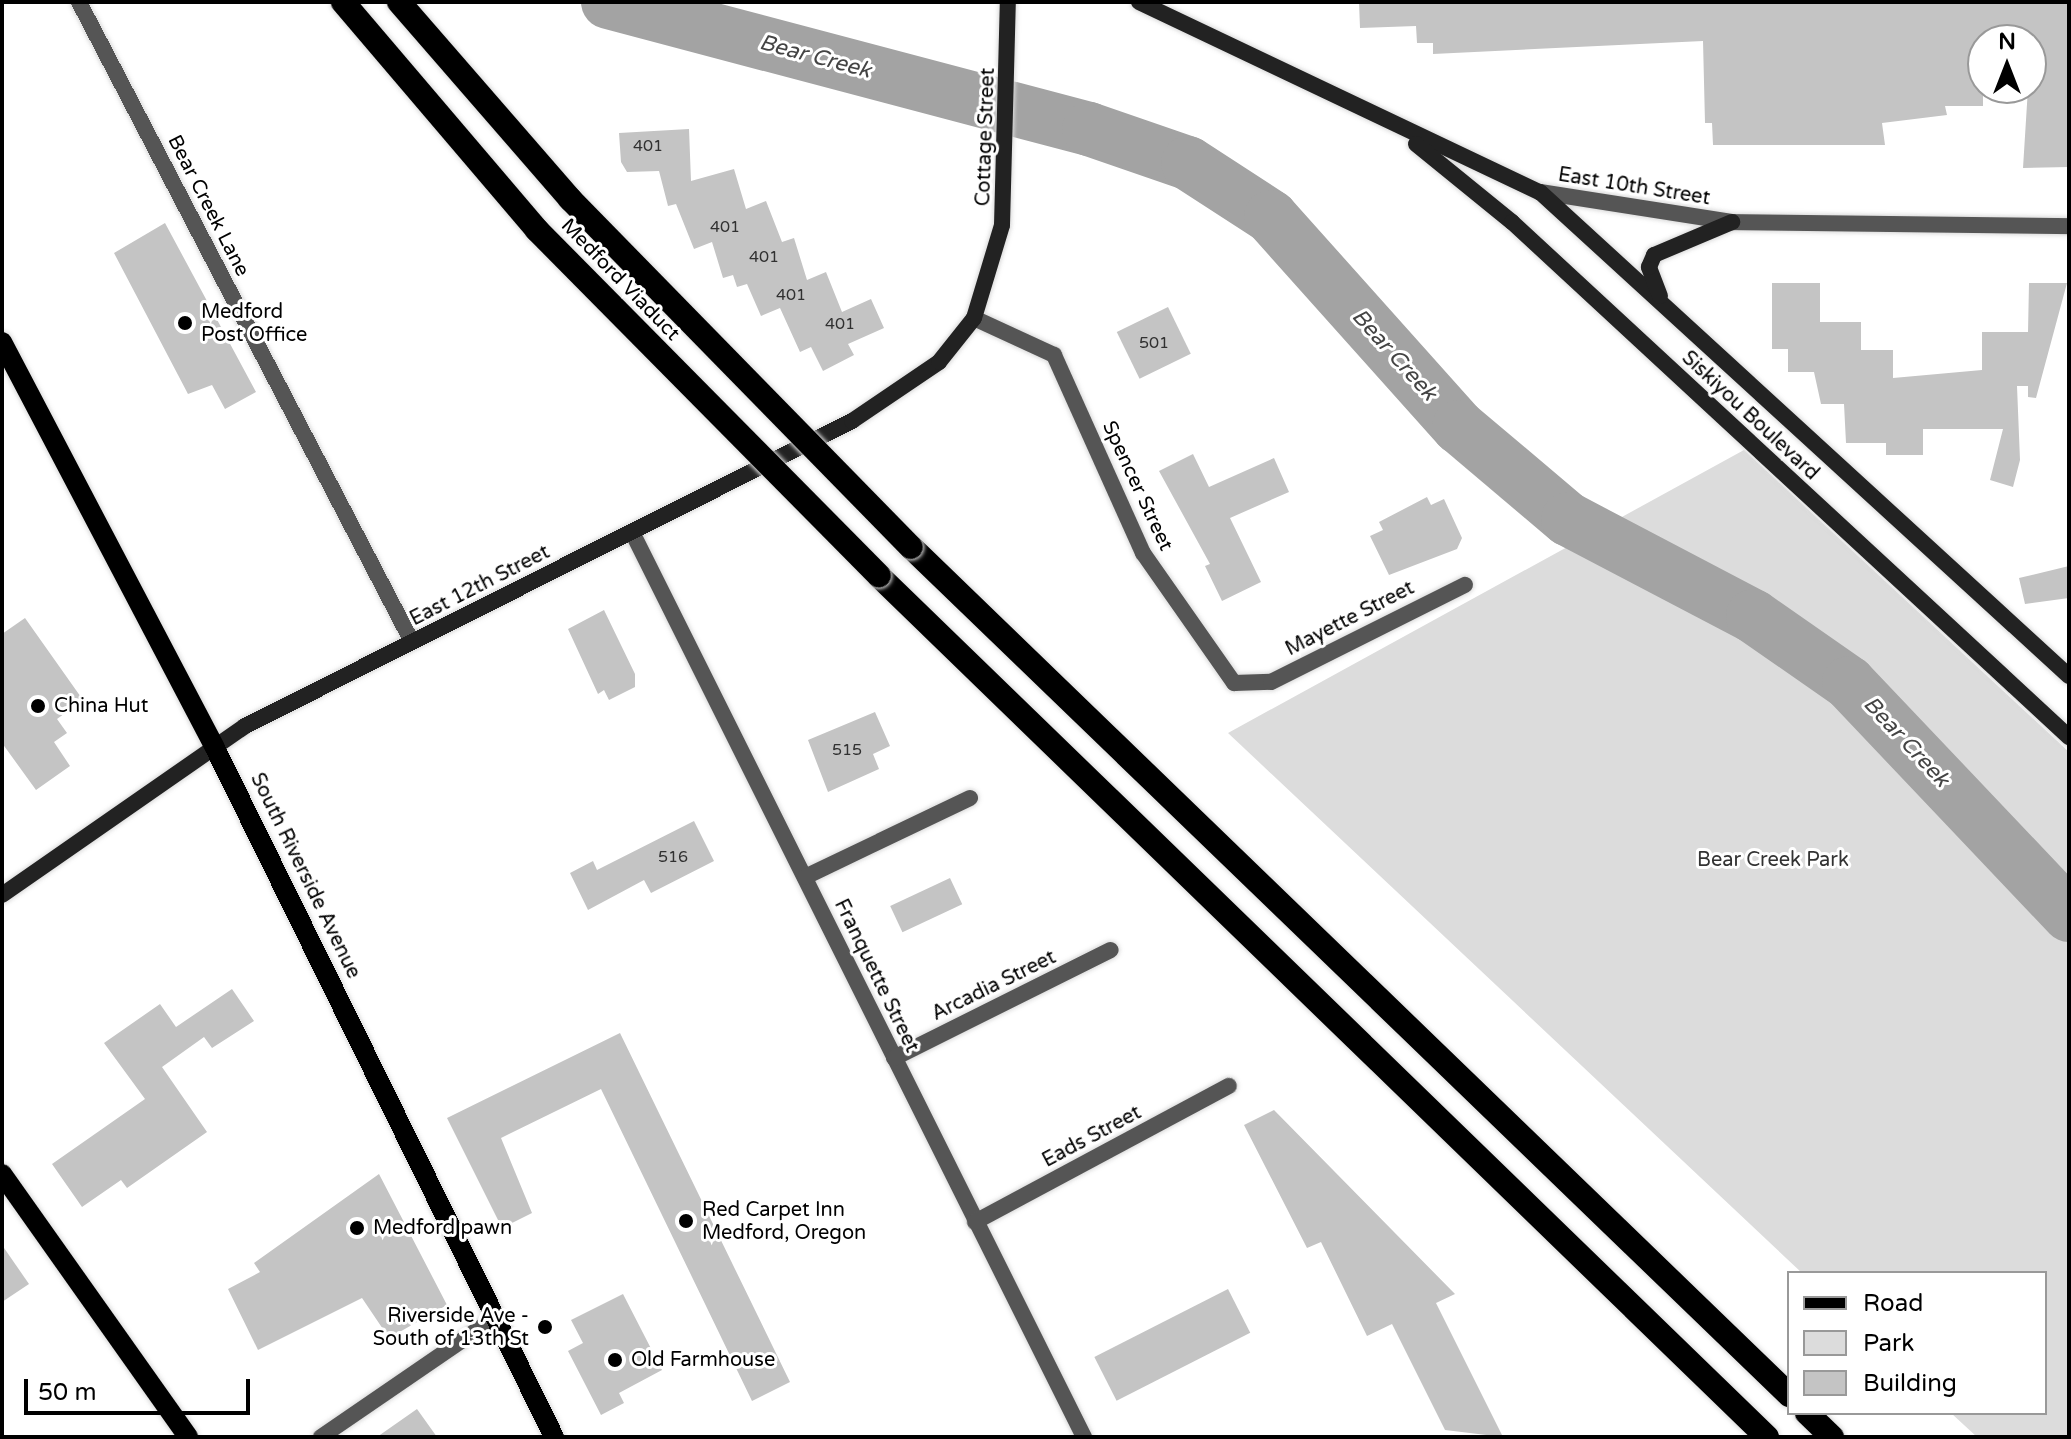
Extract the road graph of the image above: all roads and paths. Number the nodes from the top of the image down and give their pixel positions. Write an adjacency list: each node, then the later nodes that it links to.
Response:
1 (79, 2): 15 (street, Bear Creek Lane)
2 (343, 2): 35 (highway, Medford Viaduct, bridge)
3 (399, 2): 29 (highway, Medford Viaduct, bridge)
4 (1008, 2): 11 (street, Cottage Street)
5 (1139, 2): 6 (street, East 10th Street)
6 (1399, 131): 7 (street, East 10th Street); 18 (street, Siskiyou Boulevard)
7 (1540, 192): 8 (street, East 10th Street); 10 (street, Siskiyou Boulevard)
8 (1732, 222): 9 (street, East 10th Street); 10 (street)
9 (2069, 226)
10 (1664, 305): 16 (street, Siskiyou Boulevard)
11 (974, 318): 13 (street, East 12th Street); 17 (street, Spencer Street)
12 (2, 342): 19 (main road, South Riverside Avenue)
13 (632, 532): 15 (street, East 12th Street); 21 (street, Franquette Street)
14 (1465, 585): 17 (street, Mayette Street)
15 (412, 642): 19 (street, East 12th Street)
16 (2069, 676)
17 (1253, 687)
18 (2069, 737)
19 (215, 748): 22 (street, East 12th Street); 28 (main road, South Riverside Avenue)
20 (970, 798): 21 (street)
21 (805, 877): 24 (street, Franquette Street)
22 (2, 895)
23 (1111, 950): 24 (street, Arcadia Street)
24 (894, 1058): 27 (street, Franquette Street)
25 (1229, 1086): 27 (street, Eads Street)
26 (2, 1174): 31 (main road)
27 (975, 1222): 34 (street, Franquette Street)
28 (496, 1317): 32 (street); 33 (main road, South Riverside Avenue)
29 (1787, 1393)
30 (1809, 1415): 36 (highway)
31 (188, 1437)
32 (321, 1437)
33 (554, 1437)
34 (1084, 1437)
35 (1767, 1437)
36 (1832, 1437)

